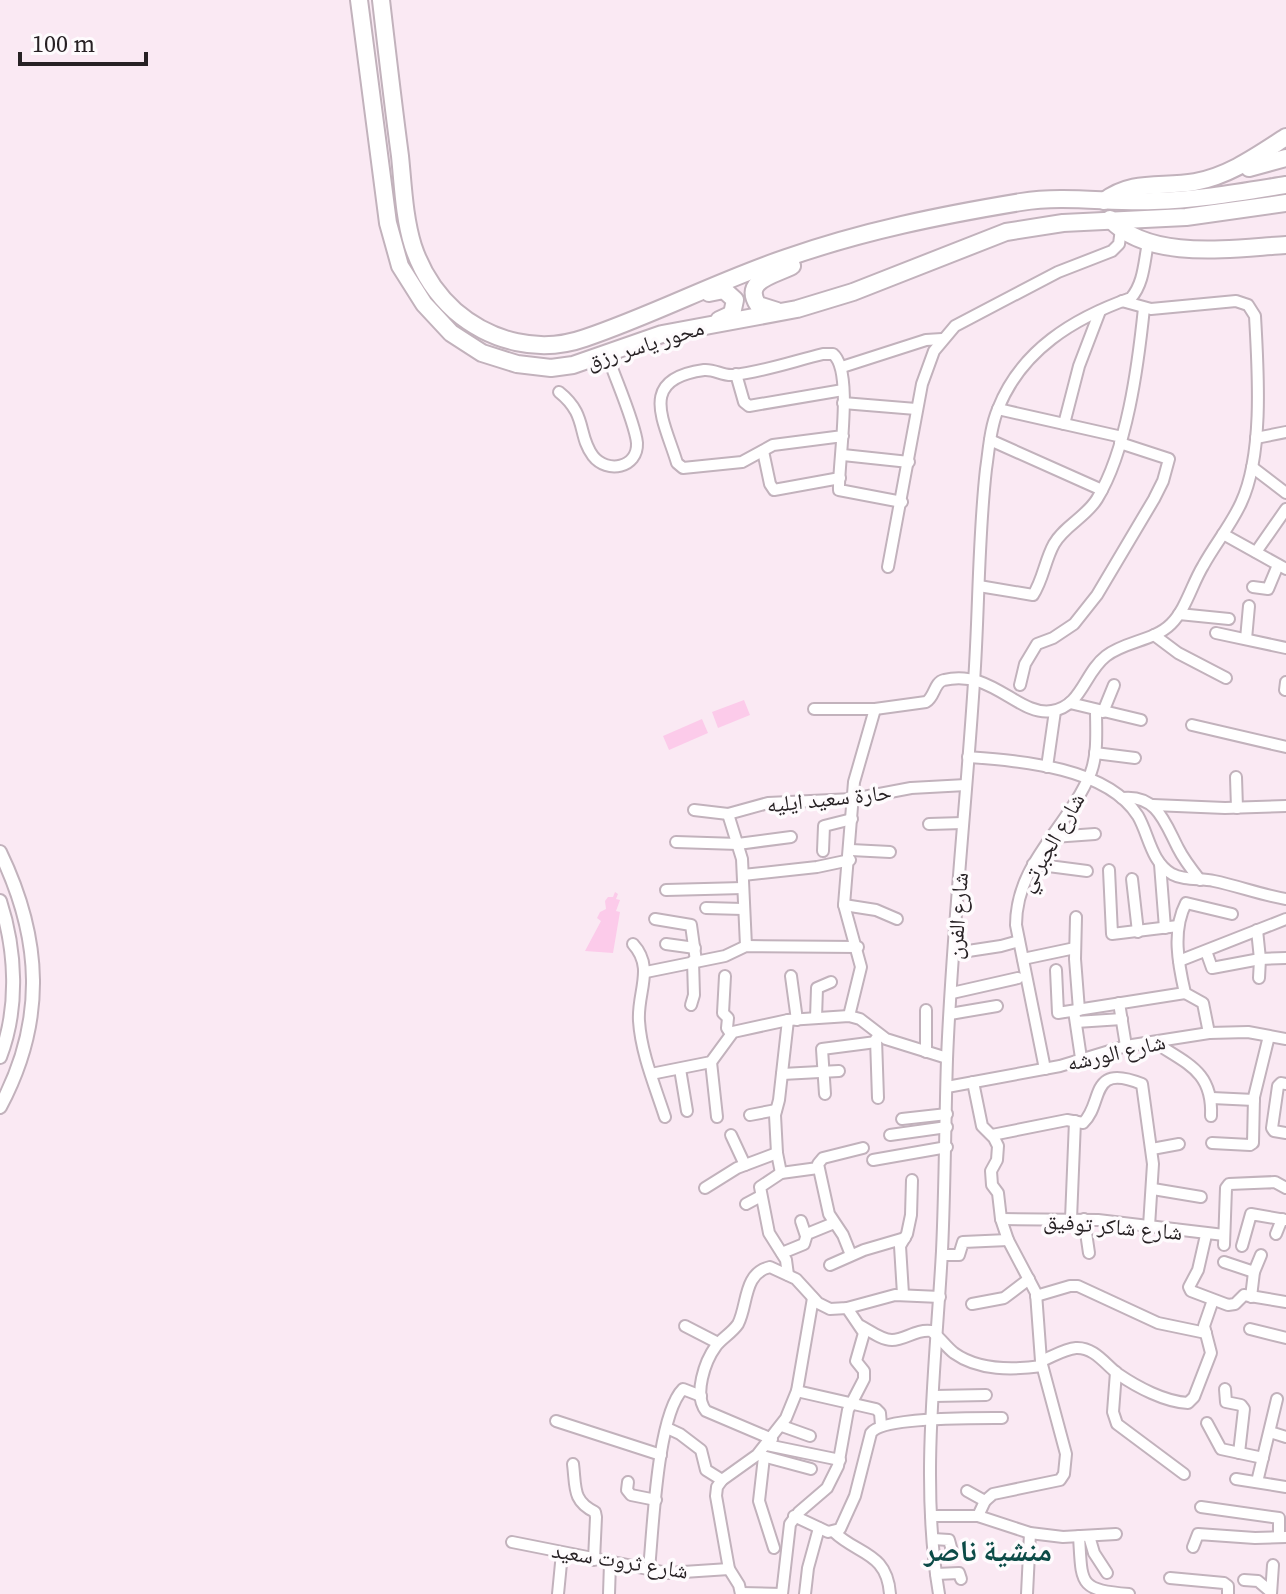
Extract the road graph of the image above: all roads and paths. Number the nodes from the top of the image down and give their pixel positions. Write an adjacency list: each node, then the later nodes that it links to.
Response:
1 (359, 0): 21 (main road, محور ياسر رزق)
2 (381, 0): 14 (main road, محور ياسر رزق)
3 (1286, 137): 5 (main road)
4 (1286, 158): 5 (main road)
5 (1226, 172): 7 (main road)
6 (1286, 185): 8 (main road)
7 (1104, 201): 8 (main road, محور ياسر رزق); 13 (main road, محور ياسر رزق)
8 (1232, 202): 9 (main road); 10 (main road, محور ياسر رزق)
9 (1286, 203)
10 (1116, 224): 11 (main road); 18 (main road, محور ياسر رزق); 20 (street)
11 (1144, 242): 12 (main road); 15 (street)
12 (1286, 245)
13 (820, 247): 14 (main road, محور ياسر رزق); 18 (main road)
14 (684, 299): 19 (main road)
15 (1122, 301): 16 (street); 17 (street, شارع الفرن)
16 (1144, 308): 32 (street); 34 (street)
17 (1100, 311): 28 (street, شارع الفرن); 29 (street)
18 (786, 312): 19 (main road, محور ياسر رزق)
19 (706, 325): 21 (main road, محور ياسر رزق)
20 (942, 339): 22 (street); 27 (street)
21 (607, 354): 25 (street)
22 (842, 367): 23 (street); 24 (street)
23 (736, 374): 24 (street); 35 (street)
24 (843, 390): 26 (street)
25 (559, 392)
26 (843, 403): 27 (street); 31 (street)
27 (916, 409): 37 (street)
28 (998, 409): 29 (street); 33 (street, شارع الفرن)
29 (1064, 424): 34 (street)
30 (1286, 432): 32 (street)
31 (843, 436): 35 (street); 36 (street)
32 (1256, 438): 38 (street)
33 (990, 440): 40 (street); 48 (street, شارع الفرن)
34 (1121, 440): 40 (street); 59 (street)
35 (763, 451): 39 (street)
36 (843, 455): 37 (street); 39 (street)
37 (909, 462): 42 (street)
38 (1252, 467): 41 (street); 44 (street)
39 (840, 478): 42 (street)
40 (1102, 490): 48 (street)
41 (1286, 493)
42 (902, 502): 47 (street)
43 (1286, 509): 45 (street)
44 (1223, 534): 45 (street); 51 (street)
45 (1256, 552): 46 (street)
46 (1283, 565): 49 (street)
47 (888, 567)
48 (979, 586): 58 (street, شارع الفرن)
49 (1253, 587)
50 (1249, 606): 55 (street)
51 (1179, 614): 52 (street); 54 (street)
52 (1229, 619)
53 (1216, 633): 55 (street)
54 (1154, 635): 57 (street); 61 (street)
55 (1246, 639): 56 (street)
56 (1286, 648)
57 (1226, 678)
58 (974, 680): 63 (street); 64 (street); 70 (street, شارع الفرن)
59 (1020, 685)
60 (1114, 685): 65 (street)
61 (1070, 703): 64 (street); 65 (street)
62 (814, 709): 63 (street)
63 (875, 709): 77 (street)
64 (1055, 711): 72 (street)
65 (1100, 711): 66 (street); 69 (street, شارع الجبرتي)
66 (1141, 720)
67 (1192, 725): 68 (street)
68 (1286, 747)
69 (1095, 753): 71 (street); 74 (street, شارع الجبرتي)
70 (968, 757): 72 (street); 75 (street, شارع الفرن)
71 (1135, 758)
72 (1047, 767): 74 (street)
73 (1236, 777): 80 (street)
74 (1088, 778): 76 (street); 88 (street, شارع الجبرتي)
75 (966, 785): 77 (street, حارة سعيد ايليه); 84 (street, شارع الفرن)
76 (1122, 798): 78 (street); 96 (street)
77 (853, 799): 82 (street, حارة سعيد ايليه); 83 (street)
78 (1153, 805): 80 (street); 101 (street)
79 (1286, 806): 80 (street)
80 (1237, 808)
81 (694, 810): 82 (street, حارة سعيد ايليه)
82 (728, 814): 90 (street)
83 (852, 819): 91 (street); 94 (street)
84 (963, 823): 85 (street); 128 (street, شارع الفرن)
85 (929, 824)
86 (1095, 834): 88 (street)
87 (791, 837): 90 (street)
88 (1053, 837): 95 (street, شارع الجبرتي)
89 (676, 842): 90 (street)
90 (738, 844): 99 (street)
91 (823, 851)
92 (0, 852): 117 (street)
93 (890, 852): 94 (street)
94 (850, 855): 99 (street); 106 (street)
95 (1033, 864): 98 (street); 120 (street, شارع الجبرتي)
96 (1160, 864): 101 (street); 115 (street)
97 (1109, 870): 118 (street)
98 (1087, 871)
99 (743, 875): 102 (street)
100 (1132, 879): 118 (street)
101 (1200, 880): 104 (street)
102 (743, 888): 103 (street); 108 (street)
103 (666, 890)
104 (1286, 899)
105 (0, 901): 119 (street)
106 (844, 905): 112 (street); 124 (street)
107 (706, 908): 108 (street)
108 (743, 909): 123 (street)
109 (1232, 914): 114 (street)
110 (1076, 917): 126 (street)
111 (655, 919): 125 (street)
112 (897, 919)
113 (1286, 919): 116 (street)
114 (1178, 926): 115 (street); 133 (street)
115 (1165, 928): 118 (street)
116 (1257, 930): 127 (street); 131 (street)
117 (29, 932): 119 (street); 179 (street)
118 (1138, 932)
119 (8, 934): 161 (street)
120 (1019, 941): 128 (street); 130 (street, شارع الجبرتي)
121 (633, 944): 135 (street)
122 (666, 944): 125 (street)
123 (746, 946): 124 (street); 132 (street)
124 (858, 947): 149 (street)
125 (695, 948): 132 (street)
126 (1075, 948): 130 (street); 148 (street)
127 (1206, 951): 131 (street); 133 (street)
128 (955, 953): 141 (street, شارع الفرن)
129 (1286, 958): 131 (street)
130 (1023, 959): 166 (street, شارع الجبرتي)
131 (1260, 959): 139 (street)
132 (695, 961): 135 (street); 144 (street)
133 (1179, 961): 142 (street)
134 (1056, 970): 148 (street)
135 (646, 972): 169 (street)
136 (725, 976): 154 (street)
137 (791, 976): 152 (street)
138 (1018, 978): 141 (street)
139 (1259, 978)
140 (831, 982): 150 (street)
141 (952, 993): 147 (street, شارع الفرن)
142 (1185, 993): 143 (street); 153 (street)
143 (1119, 1003): 148 (street); 151 (street)
144 (691, 1005)
145 (997, 1006): 147 (street)
146 (926, 1010): 160 (street)
147 (950, 1014): 162 (street, شارع الفرن)
148 (1076, 1015): 151 (street); 163 (street)
149 (849, 1016): 150 (street); 156 (street)
150 (816, 1018): 152 (street)
151 (1122, 1019): 159 (street)
152 (792, 1020): 154 (street); 170 (street)
153 (1209, 1033): 155 (street, شارع الورشه); 158 (street, شارع الورشه)
154 (731, 1034): 164 (street)
155 (1269, 1036): 157 (street, شارع الورشه); 177 (street)
156 (876, 1038): 160 (street); 167 (street); 175 (street)
157 (1286, 1039)
158 (1154, 1042): 159 (street, شارع الورشه); 176 (street)
159 (1126, 1046): 163 (street, شارع الورشه)
160 (926, 1052): 162 (street)
161 (1, 1053)
162 (947, 1058): 173 (street, شارع الفرن)
163 (1081, 1058): 166 (street, شارع الورشه)
164 (711, 1062): 165 (street); 186 (street)
165 (680, 1069): 169 (street); 181 (street)
166 (1045, 1069): 171 (street, شارع الورشه)
167 (822, 1071): 168 (street); 170 (street); 174 (street)
168 (839, 1071)
169 (651, 1074): 185 (street)
170 (782, 1074): 180 (street)
171 (973, 1082): 173 (street, شارع الورشه); 193 (street)
172 (1286, 1084): 178 (street)
173 (947, 1087): 182 (street, شارع الفرن)
174 (825, 1094)
175 (878, 1098)
176 (1212, 1098): 177 (street); 184 (street)
177 (1254, 1098): 178 (street); 194 (street)
178 (1275, 1103): 190 (street)
179 (0, 1107)
180 (776, 1110): 183 (street); 199 (street)
181 (687, 1111)
182 (947, 1114): 187 (street); 189 (street, شارع الفرن)
183 (750, 1115)
184 (1211, 1116)
185 (665, 1117)
186 (717, 1117)
187 (902, 1119)
188 (1075, 1121): 193 (street); 198 (street); 212 (street)
189 (947, 1127): 192 (street); 196 (street, شارع الفرن)
190 (1286, 1133)
191 (731, 1135): 201 (street)
192 (890, 1135)
193 (992, 1135): 211 (street)
194 (1212, 1143)
195 (1179, 1144): 198 (street)
196 (947, 1147): 200 (street); 227 (street, شارع الفرن)
197 (863, 1148): 202 (street)
198 (1152, 1149): 207 (street)
199 (777, 1153): 201 (street); 203 (street)
200 (873, 1160)
201 (745, 1165): 205 (street)
202 (818, 1168): 203 (street); 216 (street)
203 (781, 1173): 208 (street)
204 (912, 1180): 221 (street)
205 (705, 1188)
206 (1286, 1188): 219 (street, شارع شاكر توفيق)
207 (1153, 1189): 209 (street); 217 (street)
208 (761, 1196): 210 (street); 224 (street)
209 (1201, 1197)
210 (746, 1204)
211 (1001, 1219): 212 (street, شارع شاكر توفيق); 222 (street)
212 (1071, 1219): 213 (street, شارع شاكر توفيق)
213 (1084, 1219): 217 (street, شارع شاكر توفيق); 225 (street)
214 (1284, 1220): 218 (street); 223 (street)
215 (801, 1221): 220 (street)
216 (834, 1223): 220 (street); 226 (street)
217 (1149, 1226): 219 (street, شارع شاكر توفيق)
218 (1276, 1234)
219 (1206, 1235): 239 (street)
220 (806, 1236): 224 (street)
221 (905, 1238): 226 (street); 234 (street)
222 (1008, 1240): 227 (street); 233 (street)
223 (1242, 1246)
224 (782, 1253): 232 (street)
225 (1089, 1253)
226 (851, 1255): 230 (street)
227 (942, 1255): 236 (street, شارع الفرن)
228 (1261, 1255): 231 (street)
229 (1224, 1262): 231 (street)
230 (830, 1265)
231 (1254, 1272): 237 (street)
232 (788, 1275): 238 (street); 249 (street)
233 (1029, 1279): 235 (street); 241 (street)
234 (903, 1294): 236 (street); 242 (street)
235 (1036, 1296): 246 (street); 250 (street)
236 (940, 1297): 247 (street, شارع الفرن)
237 (1251, 1297): 239 (street); 240 (street)
238 (813, 1298): 242 (street); 253 (street)
239 (1213, 1300): 246 (street)
240 (1286, 1302)
241 (972, 1304)
242 (847, 1308): 244 (street)
243 (685, 1326): 249 (street)
244 (860, 1326): 247 (street); 258 (street)
245 (1250, 1329): 248 (street)
246 (1206, 1333): 251 (street)
247 (937, 1335): 250 (street); 256 (street, شارع الفرن)
248 (1286, 1338)
249 (718, 1343): 255 (street)
250 (1041, 1364): 251 (street); 285 (street)
251 (1116, 1372): 277 (street)
252 (1225, 1389): 271 (street)
253 (797, 1391): 258 (street); 265 (street)
254 (986, 1395): 256 (street)
255 (701, 1396): 266 (street); 270 (street)
256 (934, 1396): 261 (street, شارع الفرن)
257 (1277, 1399): 259 (street)
258 (849, 1404): 264 (street); 274 (street)
259 (1280, 1416): 267 (street)
260 (1002, 1418): 261 (street)
261 (933, 1420): 264 (street); 288 (street, شارع الفرن)
262 (556, 1421): 272 (street)
263 (1207, 1423): 271 (street)
264 (881, 1425): 291 (street)
265 (782, 1426): 268 (street); 270 (street)
266 (667, 1428): 272 (street); 279 (street)
267 (1270, 1432): 269 (street); 273 (street)
268 (810, 1436)
269 (1286, 1437)
270 (765, 1449): 274 (street); 276 (street); 279 (street); 299 (street)
271 (1239, 1453): 273 (street)
272 (661, 1455): 284 (street)
273 (1263, 1458): 281 (street)
274 (840, 1460): 287 (street)
275 (573, 1464): 302 (street)
276 (811, 1469)
277 (1184, 1474)
278 (1236, 1479): 281 (street)
279 (722, 1480): 306 (street)
280 (628, 1482): 284 (street)
281 (1257, 1482): 282 (street)
282 (1286, 1487)
283 (967, 1491): 285 (street)
284 (656, 1500): 305 (street)
285 (985, 1501): 289 (street)
286 (1201, 1507): 295 (street)
287 (794, 1516): 290 (street); 316 (street)
288 (931, 1516): 289 (street); 296 (street, شارع الفرن)
289 (978, 1516): 292 (street)
290 (819, 1528): 291 (street); 317 (street)
291 (834, 1532): 318 (street)
292 (1030, 1533): 294 (street); 320 (street)
293 (1116, 1534): 294 (street)
294 (1084, 1536): 307 (street); 321 (street)
295 (1282, 1537): 298 (street)
296 (933, 1539): 300 (street); 308 (street, شارع الفرن)
297 (512, 1542): 301 (street, شارع ثروت سعيد)
298 (1193, 1547)
299 (774, 1548)
300 (952, 1551)
301 (562, 1553): 302 (street, شارع ثروت سعيد); 313 (street)
302 (594, 1560): 303 (street, شارع ثروت سعيد)
303 (610, 1563): 305 (street, شارع ثروت سعيد); 314 (street)
304 (1273, 1565): 312 (street)
305 (649, 1569): 306 (street, شارع ثروت سعيد)
306 (729, 1569): 315 (street)
307 (1107, 1573)
308 (936, 1574): 310 (street); 319 (street, شارع الفرن)
309 (1170, 1578): 322 (street)
310 (961, 1579)
311 (1244, 1580): 312 (street)
312 (1271, 1593)
313 (558, 1594)
314 (609, 1594)
315 (741, 1594): 316 (street)
316 (782, 1594)
317 (805, 1594)
318 (890, 1594)
319 (939, 1594)
320 (1027, 1594)
321 (1129, 1594)
322 (1228, 1594)

